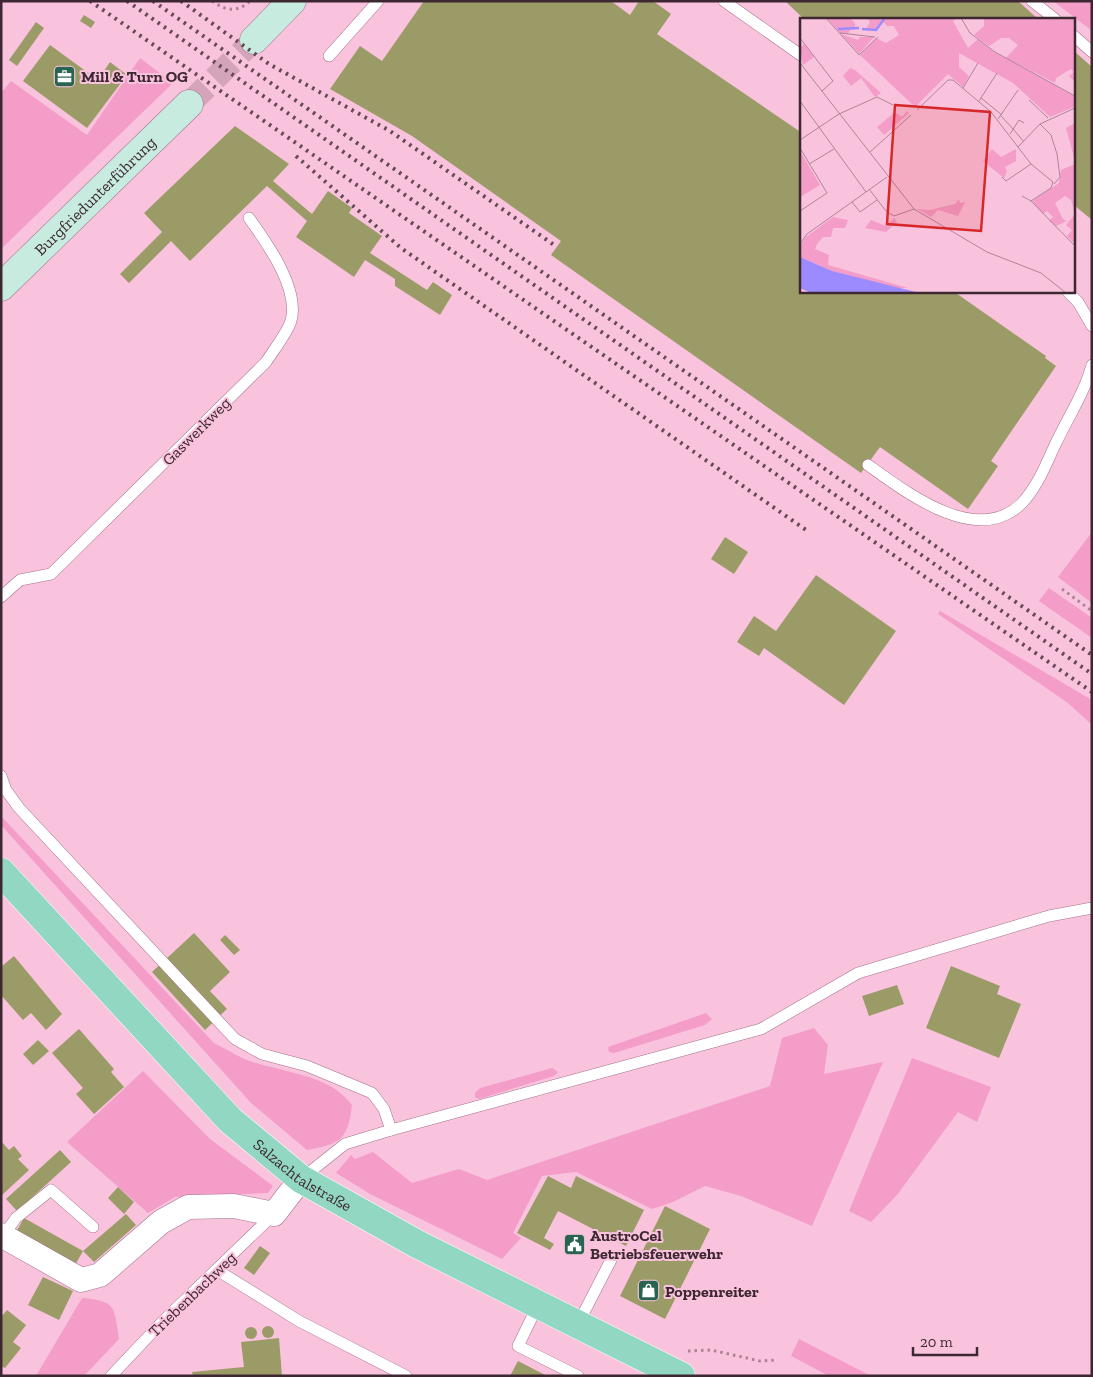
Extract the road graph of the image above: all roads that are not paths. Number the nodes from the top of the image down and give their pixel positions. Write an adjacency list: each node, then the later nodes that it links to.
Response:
1 (292, 1): 7 (street)
2 (378, 1): 10 (lane)
3 (724, 1): 9 (lane)
4 (1032, 1): 5 (lane)
5 (1054, 18)
6 (1076, 38): 8 (lane)
7 (254, 40)
8 (1092, 52)
9 (800, 55)
10 (329, 56)
11 (189, 104): 13 (street, Burgfriedunterführung)
12 (249, 218): 18 (lane, Gaswerkweg)
13 (1, 287)
14 (1068, 292): 15 (lane)
15 (1092, 326)
16 (1092, 365): 17 (lane)
17 (868, 465)
18 (1, 597)
19 (1, 776): 22 (lane)
20 (1, 872): 23 (main road, Salzachtalstraße)
21 (1092, 908): 22 (lane)
22 (391, 1130): 23 (lane)
23 (301, 1179): 24 (street); 29 (main road, Salzachtalstraße)
24 (274, 1214): 26 (street); 28 (lane, Triebenbachweg)
25 (93, 1227): 26 (lane)
26 (2, 1236)
27 (613, 1256): 30 (lane)
28 (217, 1270): 32 (lane, Triebenbachweg); 33 (lane)
29 (539, 1303): 30 (main road, Salzachtalstraße); 34 (lane)
30 (578, 1324): 31 (main road, Salzachtalstraße)
31 (684, 1363)
32 (112, 1376)
33 (406, 1376)
34 (578, 1376)

